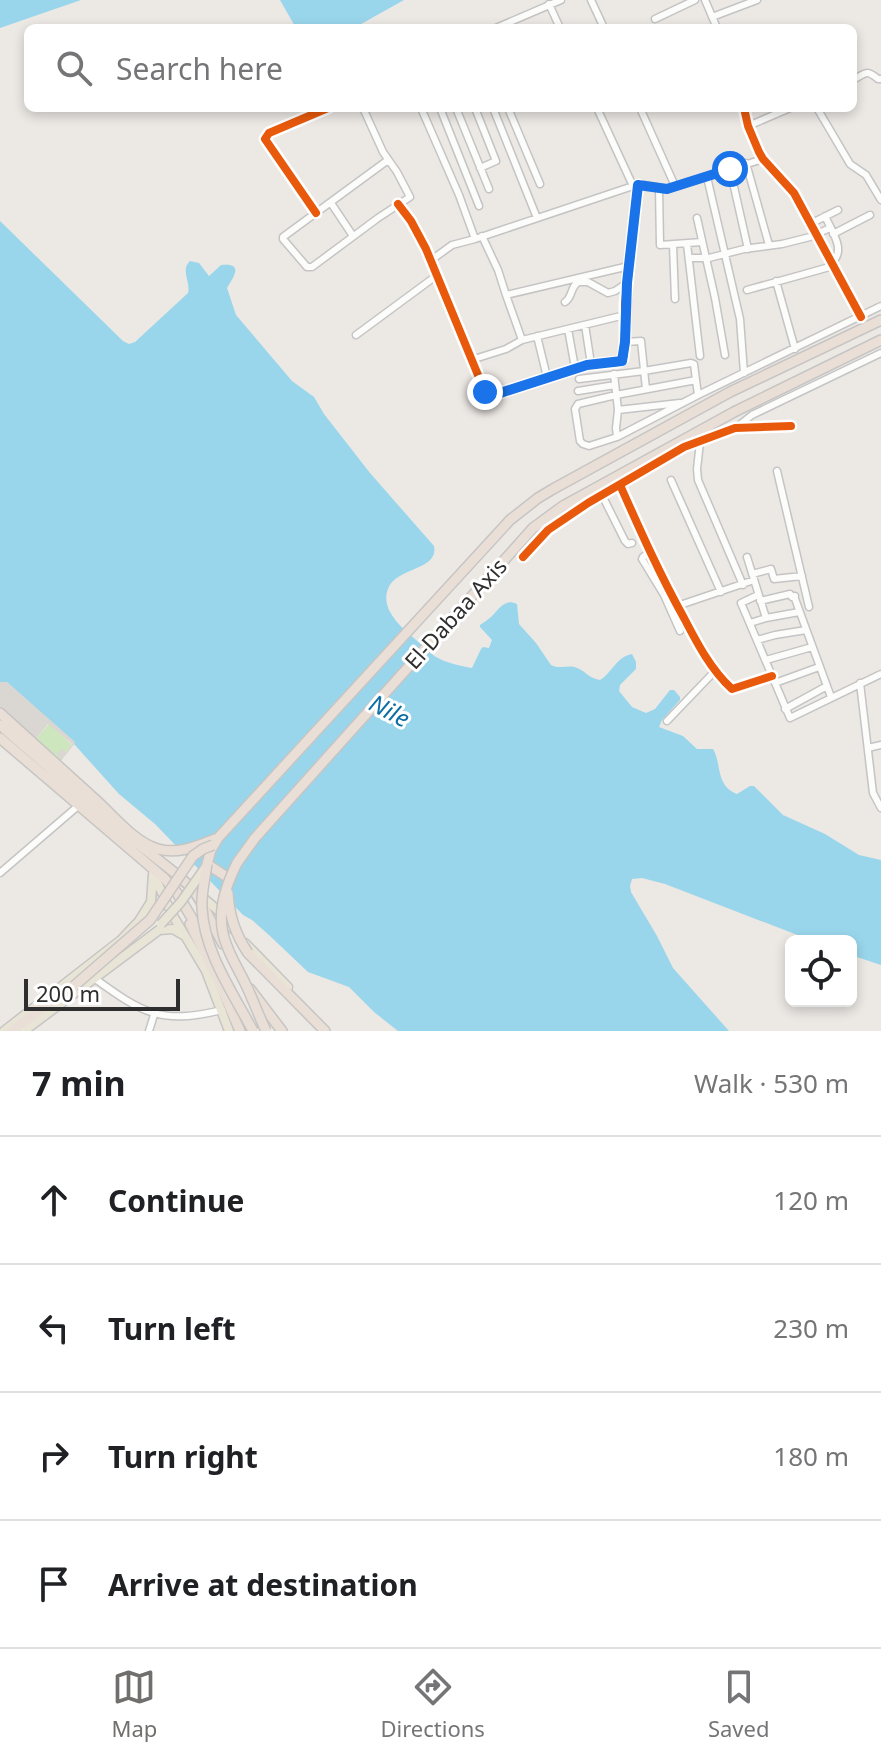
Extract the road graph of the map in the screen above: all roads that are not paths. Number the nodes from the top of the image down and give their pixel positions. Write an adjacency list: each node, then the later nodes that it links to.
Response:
1 (561, 0): 6 (street)
2 (591, 0): 11 (street)
3 (695, 0): 8 (street)
4 (705, 0): 7 (street)
5 (757, 0): 7 (street)
6 (549, 4): 9 (street); 10 (street)
7 (712, 17): 12 (street)
8 (655, 19)
9 (505, 24)
10 (558, 24)
11 (602, 24)
12 (715, 24)
13 (857, 78): 14 (street)
14 (878, 78)
15 (319, 112): 45 (street)
16 (365, 112): 30 (street)
17 (423, 112): 54 (street)
18 (442, 112): 43 (street)
19 (458, 112): 32 (street)
20 (477, 112): 32 (street)
21 (495, 112): 48 (street)
22 (510, 112): 35 (street)
23 (599, 112): 36 (street)
24 (642, 112): 37 (street)
25 (745, 112): 28 (street)
26 (781, 112): 28 (street)
27 (819, 112): 40 (street)
28 (748, 126): 29 (street)
29 (763, 159): 31 (street); 50 (street)
30 (388, 160): 41 (street); 42 (street)
31 (746, 163): 33 (street); 58 (street)
32 (480, 168): 39 (street)
33 (730, 169): 34 (street); 59 (street)
34 (707, 177): 37 (street); 60 (street)
35 (540, 184)
36 (635, 186): 38 (street); 48 (street); 65 (street)
37 (675, 186): 38 (street)
38 (659, 188): 57 (street)
39 (489, 189)
40 (881, 200)
41 (331, 203): 45 (street); 53 (street)
42 (398, 204): 53 (street); 63 (street)
43 (479, 206)
44 (838, 210): 47 (street)
45 (316, 213): 53 (street)
46 (870, 215): 51 (street)
47 (825, 216): 50 (street); 51 (street)
48 (537, 218): 54 (street)
49 (697, 218): 55 (street)
50 (810, 224): 52 (street)
51 (832, 231): 52 (street); 64 (street)
52 (815, 235): 58 (street); 64 (street)
53 (353, 236)
54 (478, 238): 63 (street); 70 (street)
55 (702, 242): 56 (street); 62 (street)
56 (687, 244): 57 (street); 61 (street)
57 (673, 245): 71 (street)
58 (769, 245): 59 (street)
59 (748, 249): 60 (street)
60 (725, 254): 62 (street); 93 (street)
61 (689, 258): 62 (street); 87 (street)
62 (706, 258): 86 (street)
63 (430, 261): 66 (street)
64 (832, 265): 67 (street); 75 (street)
65 (629, 266): 68 (street); 70 (street)
66 (436, 276): 79 (street); 88 (street)
67 (776, 281): 69 (street); 84 (street)
68 (627, 283): 72 (street); 74 (street)
69 (747, 290)
70 (506, 295): 81 (street)
71 (675, 299)
72 (565, 302)
73 (881, 306): 75 (street)
74 (625, 315): 77 (street); 83 (street)
75 (861, 317): 84 (street)
76 (881, 320): 155 (highway, El-Dabaa Axis)
77 (585, 325): 78 (street); 90 (street)
78 (568, 329): 80 (street); 91 (street)
79 (356, 335)
80 (537, 336): 81 (street); 95 (street)
81 (522, 340): 88 (street)
82 (881, 340): 160 (highway, El-Dabaa Axis, bridge)
83 (625, 342): 89 (street); 92 (street)
84 (795, 349): 93 (street)
85 (881, 353): 106 (street)
86 (725, 355)
87 (700, 356)
88 (471, 360): 95 (street)
89 (613, 362): 90 (street); 94 (street)
90 (591, 364): 91 (street)
91 (575, 368): 95 (street)
92 (644, 371): 94 (street); 97 (street); 99 (street)
93 (744, 373): 102 (street)
94 (615, 374): 96 (street); 98 (street)
95 (547, 377)
96 (579, 379)
97 (696, 380): 99 (street); 102 (street)
98 (615, 385): 100 (street); 101 (street)
99 (646, 389): 101 (street)
100 (578, 391)
101 (616, 395): 104 (street); 107 (street)
102 (698, 395): 103 (street)
103 (684, 403): 104 (street); 107 (street)
104 (618, 410): 107 (street)
105 (791, 426): 106 (street)
106 (735, 428): 108 (street)
107 (617, 437)
108 (700, 442): 111 (street); 119 (street)
109 (777, 471): 117 (street)
110 (671, 480): 120 (street)
111 (620, 485): 112 (street); 114 (street)
112 (602, 495): 113 (street); 115 (street)
113 (632, 543)
114 (650, 552): 124 (street); 130 (street)
115 (523, 557)
116 (747, 557): 118 (street)
117 (802, 576): 118 (street); 121 (street)
118 (753, 577): 119 (street); 123 (street)
119 (743, 585): 120 (street)
120 (721, 592): 124 (street)
121 (806, 593): 122 (street); 125 (street)
122 (794, 596): 123 (street); 126 (street)
123 (759, 598): 127 (street); 128 (street)
124 (677, 606): 135 (street)
125 (809, 607)
126 (799, 612): 127 (street); 129 (street)
127 (766, 618): 128 (street)
128 (750, 623): 131 (street)
129 (806, 630): 131 (street); 132 (street)
130 (680, 631)
131 (757, 640): 133 (street)
132 (812, 647): 133 (street); 134 (street)
133 (766, 660): 137 (street)
134 (819, 667): 137 (street); 139 (street)
135 (715, 671): 137 (street); 143 (street)
136 (881, 674): 138 (street)
137 (773, 679): 141 (street)
138 (860, 683): 140 (street); 145 (street)
139 (827, 686): 140 (street); 141 (street)
140 (831, 697): 141 (street)
141 (785, 709)
142 (0, 713): 155 (highway, bridge)
143 (667, 721)
144 (0, 725): 161 (highway)
145 (865, 727): 146 (street); 149 (street)
146 (855, 731)
147 (0, 738): 153 (highway)
148 (881, 745): 149 (street)
149 (868, 748): 151 (street)
150 (881, 783): 151 (street)
151 (872, 784): 152 (street)
152 (878, 801): 154 (street)
153 (78, 806): 157 (highway); 158 (street)
154 (881, 808)
155 (216, 842): 156 (highway, bridge); 169 (highway, El-Dabaa Axis, bridge)
156 (207, 864): 160 (highway); 170 (main road, bridge); 175 (highway, bridge)
157 (152, 870): 159 (highway); 162 (main road); 168 (main road)
158 (0, 873)
159 (165, 879): 174 (highway); 175 (highway)
160 (230, 879): 164 (highway, El-Dabaa Axis, bridge); 167 (highway, bridge)
161 (193, 889): 167 (main road); 176 (highway)
162 (185, 936): 163 (main road); 165 (main road)
163 (94, 978): 166 (street); 171 (main road)
164 (246, 984): 176 (highway, El-Dabaa Axis, bridge); 177 (highway, bridge)
165 (222, 1010): 166 (street); 173 (main road)
166 (154, 1015): 172 (street)
167 (326, 1030)
168 (4, 1031)
169 (11, 1031)
170 (18, 1031)
171 (24, 1031)
172 (149, 1031)
173 (229, 1031)
174 (240, 1031)
175 (250, 1031)
176 (263, 1031)
177 (282, 1031)

